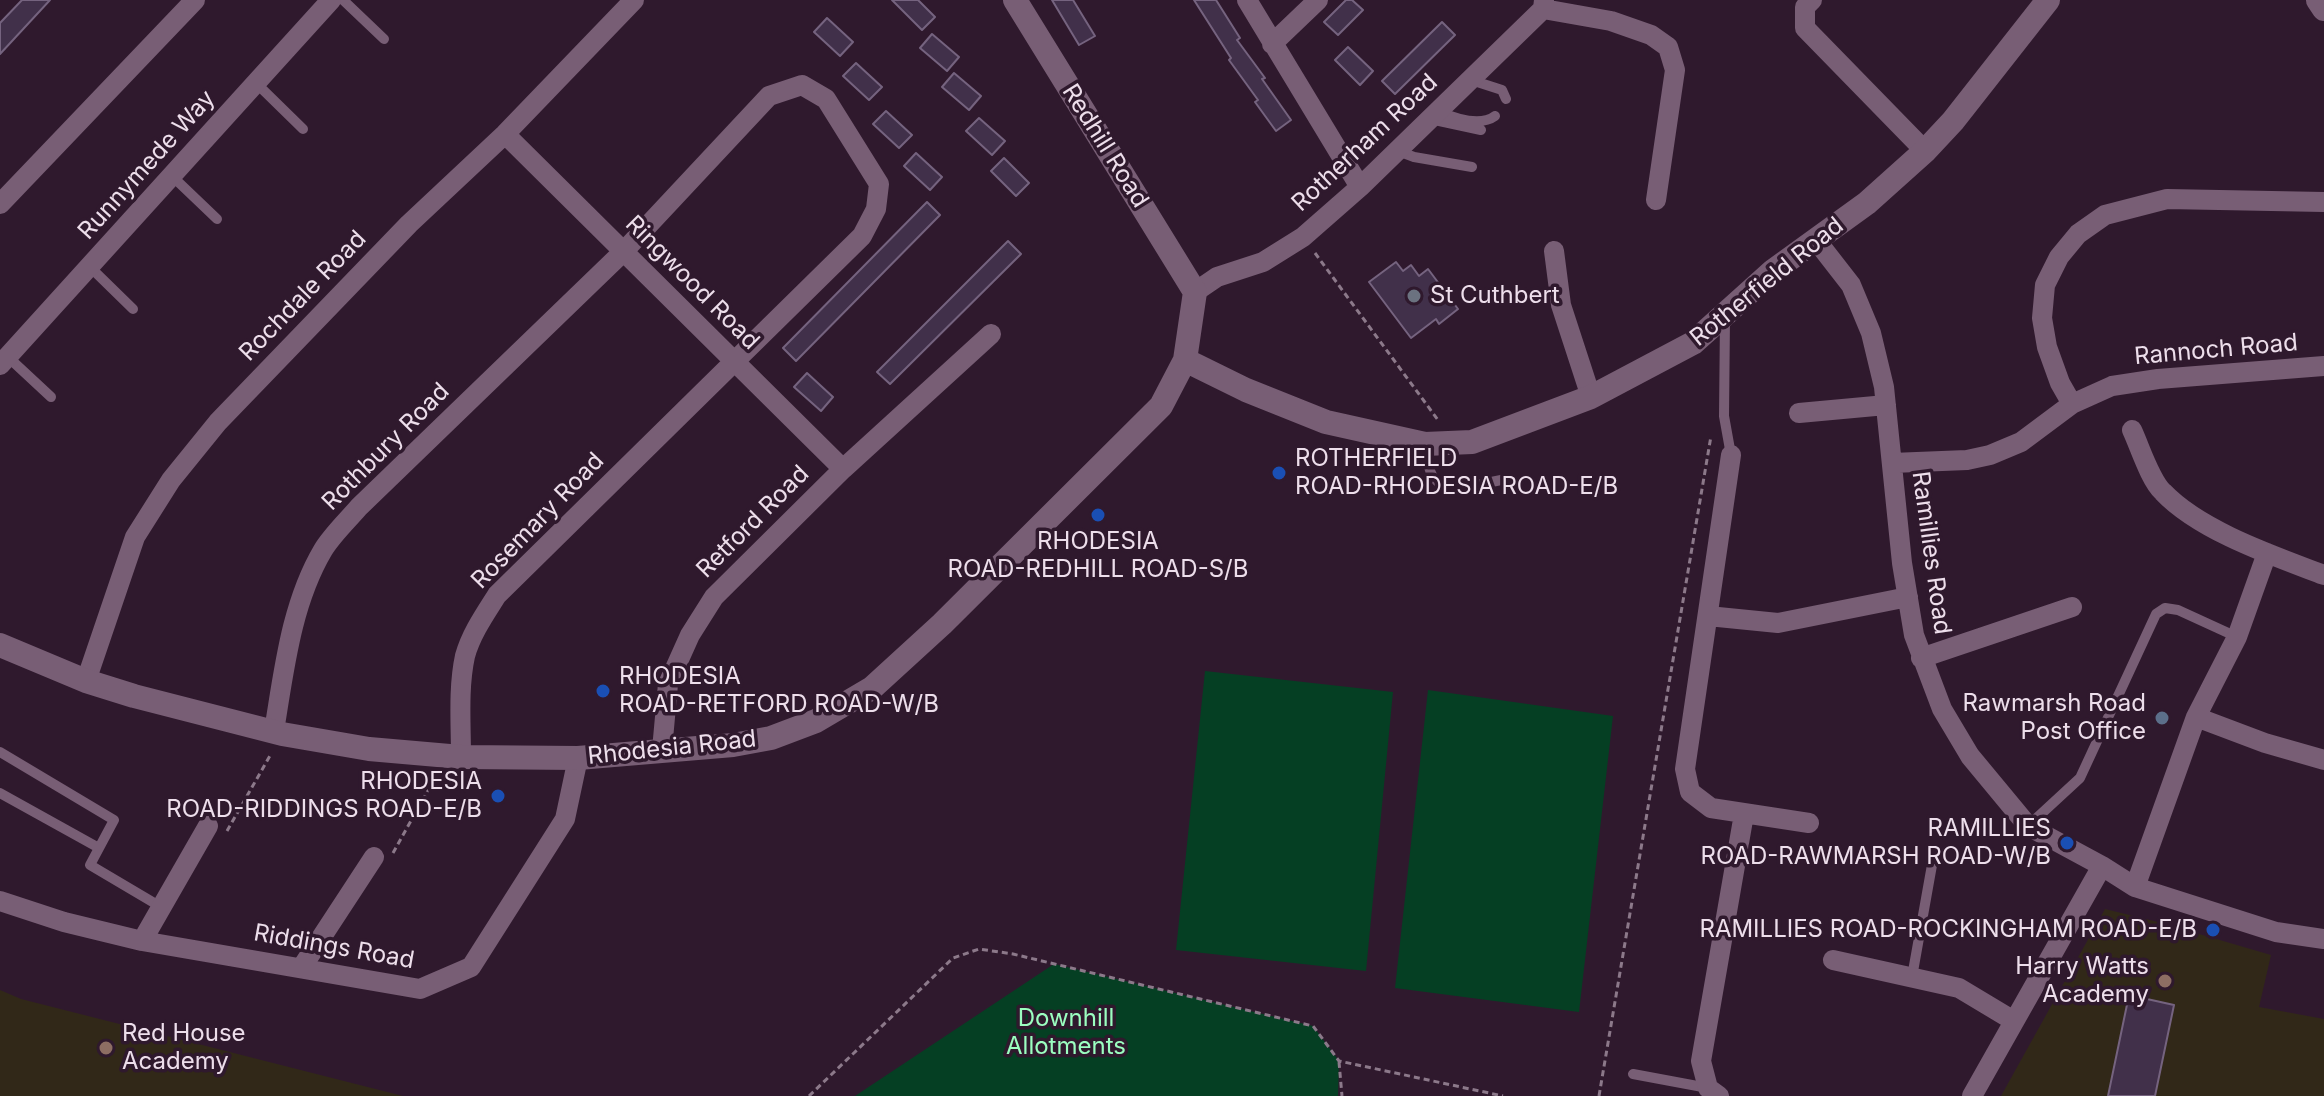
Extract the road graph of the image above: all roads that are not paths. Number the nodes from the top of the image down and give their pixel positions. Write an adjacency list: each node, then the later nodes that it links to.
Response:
1 (195, 0): 30 (street)
2 (331, 0): 16 (street, Runnymede Way)
3 (343, 0): 13 (lane)
4 (634, 0): 22 (street, Rochdale Road)
5 (1015, 0): 36 (street, Redhill Road)
6 (1247, 0): 14 (street)
7 (1318, 0): 14 (street)
8 (1812, 0): 24 (street)
9 (2048, 0): 24 (street, Rotherfield Road)
10 (2318, 0): 12 (street)
11 (1543, 5): 15 (street, Rotherham Road); 28 (street)
12 (2324, 9)
13 (384, 39)
14 (1272, 44): 27 (street)
15 (1471, 80): 17 (lane); 18 (street, Rotherham Road)
16 (256, 83): 20 (lane); 26 (street, Runnymede Way)
17 (1506, 99)
18 (1434, 115): 19 (lane); 21 (lane); 23 (street, Rotherham Road)
19 (1495, 116)
20 (303, 129)
21 (1481, 130)
22 (505, 134): 33 (street, Ringwood Road); 63 (street, Rochdale Road)
23 (1398, 151): 25 (lane); 27 (street, Rotherham Road)
24 (1925, 151): 32 (street, Rotherfield Road)
25 (1472, 167)
26 (172, 176): 31 (lane); 35 (street, Runnymede Way)
27 (1360, 187): 36 (street, Rotherham Road)
28 (1656, 200)
29 (2324, 202): 46 (street)
30 (0, 204)
31 (217, 219)
32 (1816, 240): 38 (street, Rotherfield Road); 47 (street, Ramillies Road)
33 (624, 251): 42 (street, Ringwood Road); 42 (street, Rothbury Road); 65 (street, Rothbury Road)
34 (1554, 251): 45 (street)
35 (90, 267): 37 (lane); 41 (street, Runnymede Way)
36 (1195, 292): 40 (street, Rhodesia Road)
37 (133, 309)
38 (1725, 317): 45 (street, Rotherfield Road); 51 (lane)
39 (991, 334): 53 (street, Retford Road)
40 (1185, 360): 50 (street, Rotherfield Road); 66 (street, Rhodesia Road)
41 (4, 361): 44 (lane)
42 (734, 361): 53 (street, Ringwood Road); 68 (street, Rosemary Road)
43 (2324, 366): 46 (street, Rannoch Road)
44 (51, 397)
45 (1591, 397): 50 (street, Rotherfield Road)
46 (2072, 404): 52 (street, Rannoch Road)
47 (1886, 405): 48 (street); 52 (street, Ramillies Road)
48 (1799, 413)
49 (2132, 430): 55 (street)
50 (1425, 444): 54 (lane)
51 (1731, 455): 59 (street)
52 (1892, 463): 57 (street, Ramillies Road)
53 (843, 469): 66 (street, Retford Road)
54 (1506, 479)
55 (2267, 553): 56 (street); 60 (street)
56 (2324, 575)
57 (1908, 597): 59 (street); 62 (street, Ramillies Road)
58 (2072, 607): 62 (street)
59 (1708, 616): 72 (street)
60 (2237, 637): 64 (street); 75 (lane)
61 (0, 645): 63 (street, Rhodesia Road)
62 (1921, 658): 75 (street, Ramillies Road)
63 (86, 681): 65 (street, Rhodesia Road)
64 (2196, 717): 70 (street); 80 (street)
65 (278, 733): 68 (street, Rhodesia Road)
66 (662, 750): 69 (street, Rhodesia Road)
67 (0, 752): 76 (lane)
68 (454, 756): 69 (street, Rhodesia Road)
69 (578, 758): 86 (street, Riddings Road)
70 (2324, 760)
71 (0, 793): 76 (lane)
72 (1744, 814): 73 (street); 90 (street)
73 (1809, 823)
74 (208, 826): 82 (street)
75 (2028, 826): 79 (street, Ramillies Road)
76 (99, 848): 82 (lane)
77 (374, 857): 86 (street)
78 (1932, 865): 87 (lane)
79 (2102, 866): 80 (street, Ramillies Road); 88 (street)
80 (2135, 887): 83 (street, Ramillies Road)
81 (0, 901): 84 (street, Riddings Road)
82 (161, 907): 84 (street)
83 (2324, 939)
84 (142, 941): 86 (street, Riddings Road)
85 (1833, 960): 87 (street)
86 (302, 967)
87 (1912, 977): 88 (street)
88 (2014, 1021): 91 (street)
89 (1633, 1074): 90 (lane)
90 (1714, 1092)
91 (1972, 1096)

